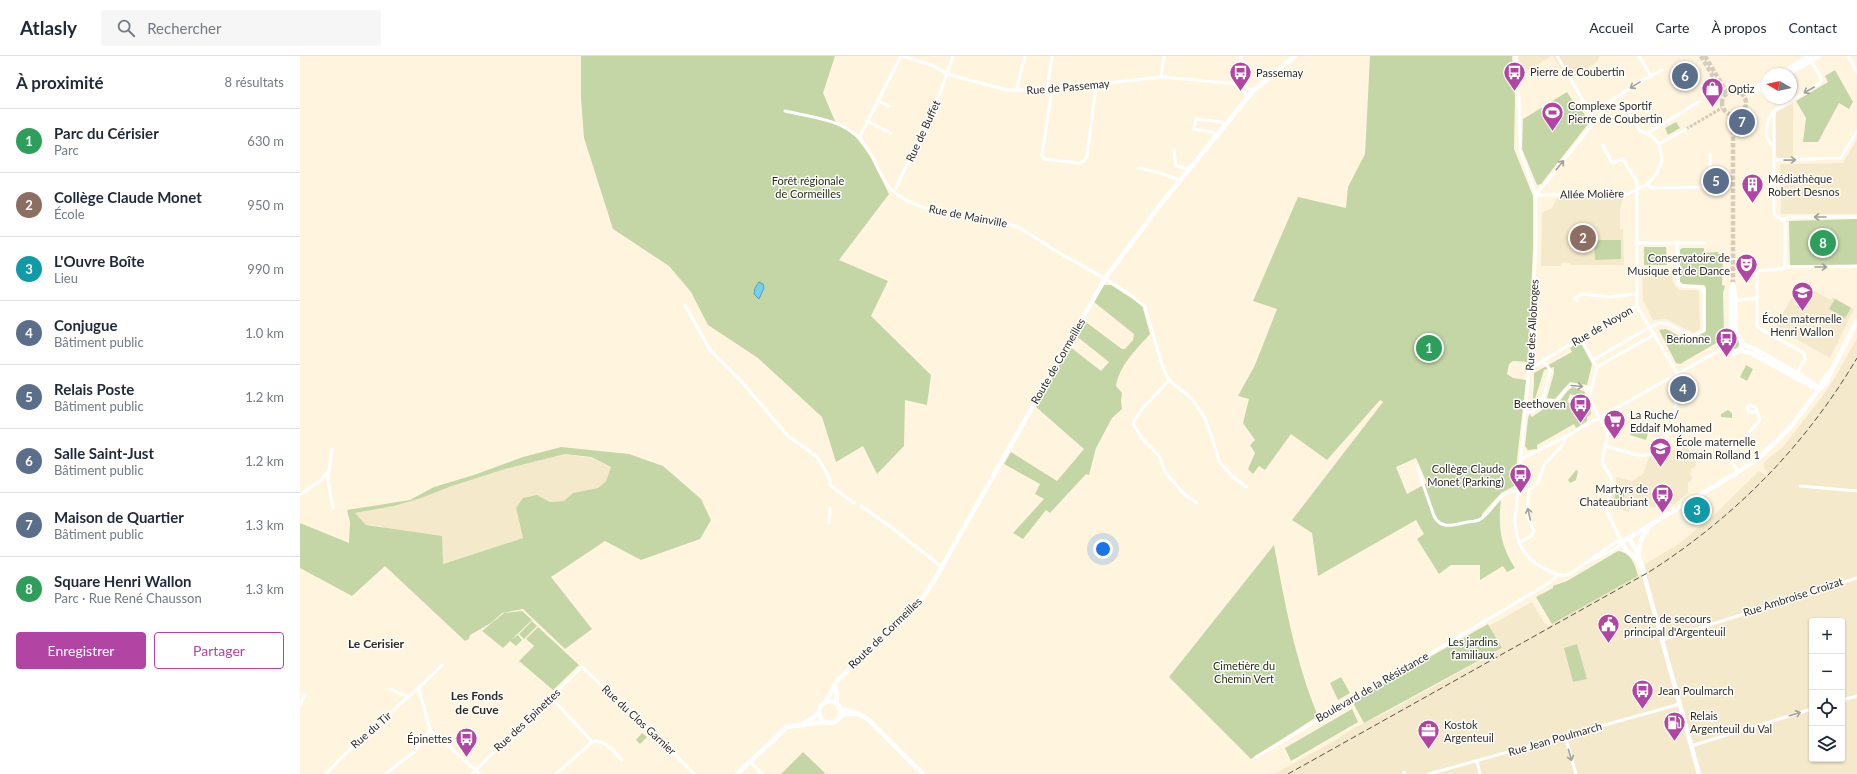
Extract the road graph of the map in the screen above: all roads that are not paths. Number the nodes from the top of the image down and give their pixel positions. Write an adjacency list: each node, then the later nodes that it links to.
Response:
1 (901, 56): 18 (street, Rue de Passemay); 31 (street)
2 (953, 56): 18 (street, Rue de Buffet)
3 (1025, 56): 27 (street)
4 (1052, 56): 25 (street)
5 (1164, 56): 20 (street)
6 (1241, 56): 21 (street)
7 (1294, 56): 28 (main road, Route de Cormeilles)
8 (1516, 56): 57 (street, Rue des Allobroges)
9 (1557, 56): 37 (street)
10 (1639, 56): 19 (street)
11 (1819, 56): 13 (main road)
12 (1848, 56): 17 (street)
13 (1809, 57): 14 (main road); 15 (main road); 35 (street, one-way to 35)
14 (1790, 68)
15 (1795, 68)
16 (1662, 70): 19 (street)
17 (1857, 72)
18 (947, 74): 27 (street, Rue de Passemay); 55 (street, Rue de Buffet)
19 (1651, 76): 29 (street, one-way to 29)
20 (1161, 77): 21 (street, Rue de Passemay); 23 (street, Rue de Passemay)
21 (1239, 84): 28 (street); 30 (street)
22 (1761, 85): 24 (main road)
23 (1096, 86): 26 (street, Rue de Passemay); 26 (street)
24 (1761, 89)
25 (1047, 90): 26 (street, Rue de Passemay); 27 (street, Rue de Passemay)
26 (1052, 90)
27 (1016, 91)
28 (1253, 91): 30 (main road, Route de Cormeilles)
29 (1620, 96): 37 (street); 42 (street)
30 (1247, 97): 38 (main road, Route de Cormeilles)
31 (878, 101): 33 (street); 36 (street)
32 (1700, 101): 42 (street)
33 (889, 106)
34 (785, 111): 44 (street, Rue de Mainville)
35 (1774, 111): 47 (street); 47 (street)
36 (867, 121): 40 (street); 44 (street)
37 (1595, 121): 57 (street, one-way to 37)
38 (1225, 124): 43 (main road, Route de Cormeilles); 43 (street)
39 (1686, 129): 45 (street)
40 (891, 132)
41 (1857, 132): 50 (street, one-way to 41)
42 (1648, 133): 45 (street)
43 (1216, 135): 52 (main road, Route de Cormeilles)
44 (859, 138): 65 (street, Rue de Mainville)
45 (1659, 144): 54 (street, Allée Molière)
46 (1603, 145): 56 (street, Rue de Noyon)
47 (1774, 146): 50 (street)
48 (1174, 150): 52 (street)
49 (1710, 155): 54 (street)
50 (1774, 160): 59 (street)
51 (1139, 168): 53 (street)
52 (1189, 169): 53 (main road, Route de Cormeilles)
53 (1180, 180): 65 (main road, Route de Cormeilles)
54 (1646, 185): 56 (street, Allée Molière)
55 (896, 188)
56 (1636, 191): 57 (street, Allée Molière); 60 (street, Rue de Noyon)
57 (1536, 195): 85 (street, Rue des Allobroges)
58 (1857, 217): 59 (street, one-way to 59)
59 (1783, 220): 64 (street)
60 (1636, 243): 62 (street); 66 (street, Rue de Noyon)
61 (1705, 243): 62 (street)
62 (1677, 244): 73 (street)
63 (1857, 266): 64 (street, one-way to 63)
64 (1785, 267): 67 (street)
65 (1106, 277): 90 (street, Rue de Mainville); 120 (main road, Route de Cormeilles)
66 (1637, 294): 68 (street); 71 (street, Rue de Noyon)
67 (1756, 298): 69 (street); 88 (street)
68 (1577, 301)
69 (1733, 301): 75 (main road); 76 (main road)
70 (685, 305): 109 (street)
71 (1637, 306): 73 (street); 77 (street, Rue de Noyon)
72 (1857, 321): 92 (main road, Boulevard de la Résistance)
73 (1650, 326): 74 (street); 79 (street)
74 (1655, 334): 82 (street); 87 (street)
75 (1730, 336): 76 (main road); 80 (main road)
76 (1737, 336): 78 (main road)
77 (1580, 338): 83 (street); 84 (street, Rue de Noyon)
78 (1742, 344): 81 (main road); 88 (main road)
79 (1620, 345): 82 (street); 83 (street)
80 (1725, 346): 81 (main road); 87 (street)
81 (1740, 350): 92 (main road)
82 (1623, 352): 86 (street)
83 (1593, 360): 86 (street)
84 (1543, 361): 85 (street, Rue de Noyon); 93 (street)
85 (1530, 366): 95 (street, Rue des Allobroges)
86 (1596, 367): 91 (street)
87 (1677, 373): 89 (street)
88 (1797, 373): 92 (main road)
89 (1669, 378): 96 (street); 98 (street)
90 (1169, 380): 105 (street); 110 (street)
91 (1591, 389): 93 (street, one-way to 91); 96 (street)
92 (1819, 389): 103 (main road, Boulevard de la Résistance)
93 (1541, 400): 95 (street)
94 (1758, 412): 103 (street)
95 (1525, 413): 100 (street, Rue des Allobroges)
96 (1600, 417): 97 (street); 98 (street)
97 (1565, 437): 100 (street); 118 (street, one-way to 97)
98 (1606, 446): 117 (street)
99 (332, 448): 102 (street)
100 (1521, 459): 106 (street, Rue des Allobroges)
101 (1417, 467): 106 (street)
102 (329, 471): 108 (street); 112 (street)
103 (1738, 472): 115 (main road, Boulevard de la Résistance)
104 (1800, 486): 107 (street)
105 (1247, 487)
106 (1518, 491): 118 (street, Rue des Allobroges)
107 (1857, 491)
108 (300, 495)
109 (854, 503)
110 (1197, 503)
111 (861, 506): 120 (street)
112 (334, 508)
113 (830, 508): 114 (street)
114 (829, 523)
115 (1650, 526): 116 (main road, Boulevard de la Résistance); 119 (main road)
116 (1629, 538): 117 (main road, Boulevard de la Résistance); 119 (main road)
117 (1622, 542): 121 (main road); 122 (street, Boulevard de la Résistance)
118 (1519, 543): 122 (street, Rue des Allobroges)
119 (1638, 553): 121 (main road)
120 (943, 568): 127 (main road, Route de Cormeilles)
121 (1643, 570): 124 (main road)
122 (1558, 575): 149 (street, Boulevard de la Résistance)
123 (1857, 578): 124 (street, Rue Ambroise Croizat)
124 (1662, 640): 136 (main road)
125 (442, 665): 129 (street, Rue du Tir)
126 (582, 667): 133 (street, Rue des Epinettes); 159 (street, Rue du Clos Garnier)
127 (838, 680): 135 (main road, Route de Cormeilles); 138 (main road)
128 (390, 689): 132 (street)
129 (419, 689): 132 (street, Rue du Tir); 145 (street)
130 (305, 695): 137 (street)
131 (1857, 696): 134 (street)
132 (408, 697): 154 (street, Rue du Tir)
133 (552, 698): 147 (street); 153 (street, Rue des Epinettes)
134 (1845, 699)
135 (826, 702): 138 (main road); 140 (main road)
136 (1680, 704): 146 (street, Rue Jean Poulmarch); 148 (main road)
137 (300, 705)
138 (838, 706): 141 (main road); 142 (main road)
139 (1809, 710): 148 (street, one-way to 139)
140 (819, 712): 143 (main road); 144 (main road)
141 (858, 713): 142 (main road); 162 (main road)
142 (839, 718): 143 (main road)
143 (824, 722): 144 (main road)
144 (802, 724): 152 (main road)
145 (430, 730): 153 (street); 155 (street)
146 (1565, 736): 151 (street, Rue Jean Poulmarch); 165 (street, one-way to 165)
147 (592, 742): 150 (street); 158 (street)
148 (1691, 746): 166 (main road)
149 (1256, 757)
150 (622, 760)
151 (1477, 761): 163 (street, Rue Jean Poulmarch); 164 (street)
152 (750, 762): 160 (main road); 161 (street)
153 (476, 770): 156 (street, Rue des Epinettes); 157 (street)
154 (326, 774)
155 (385, 774)
156 (472, 774)
157 (480, 774)
158 (556, 774)
159 (694, 774)
160 (737, 774)
161 (762, 774)
162 (924, 774)
163 (1429, 774)
164 (1480, 774)
165 (1576, 774)
166 (1699, 774)

